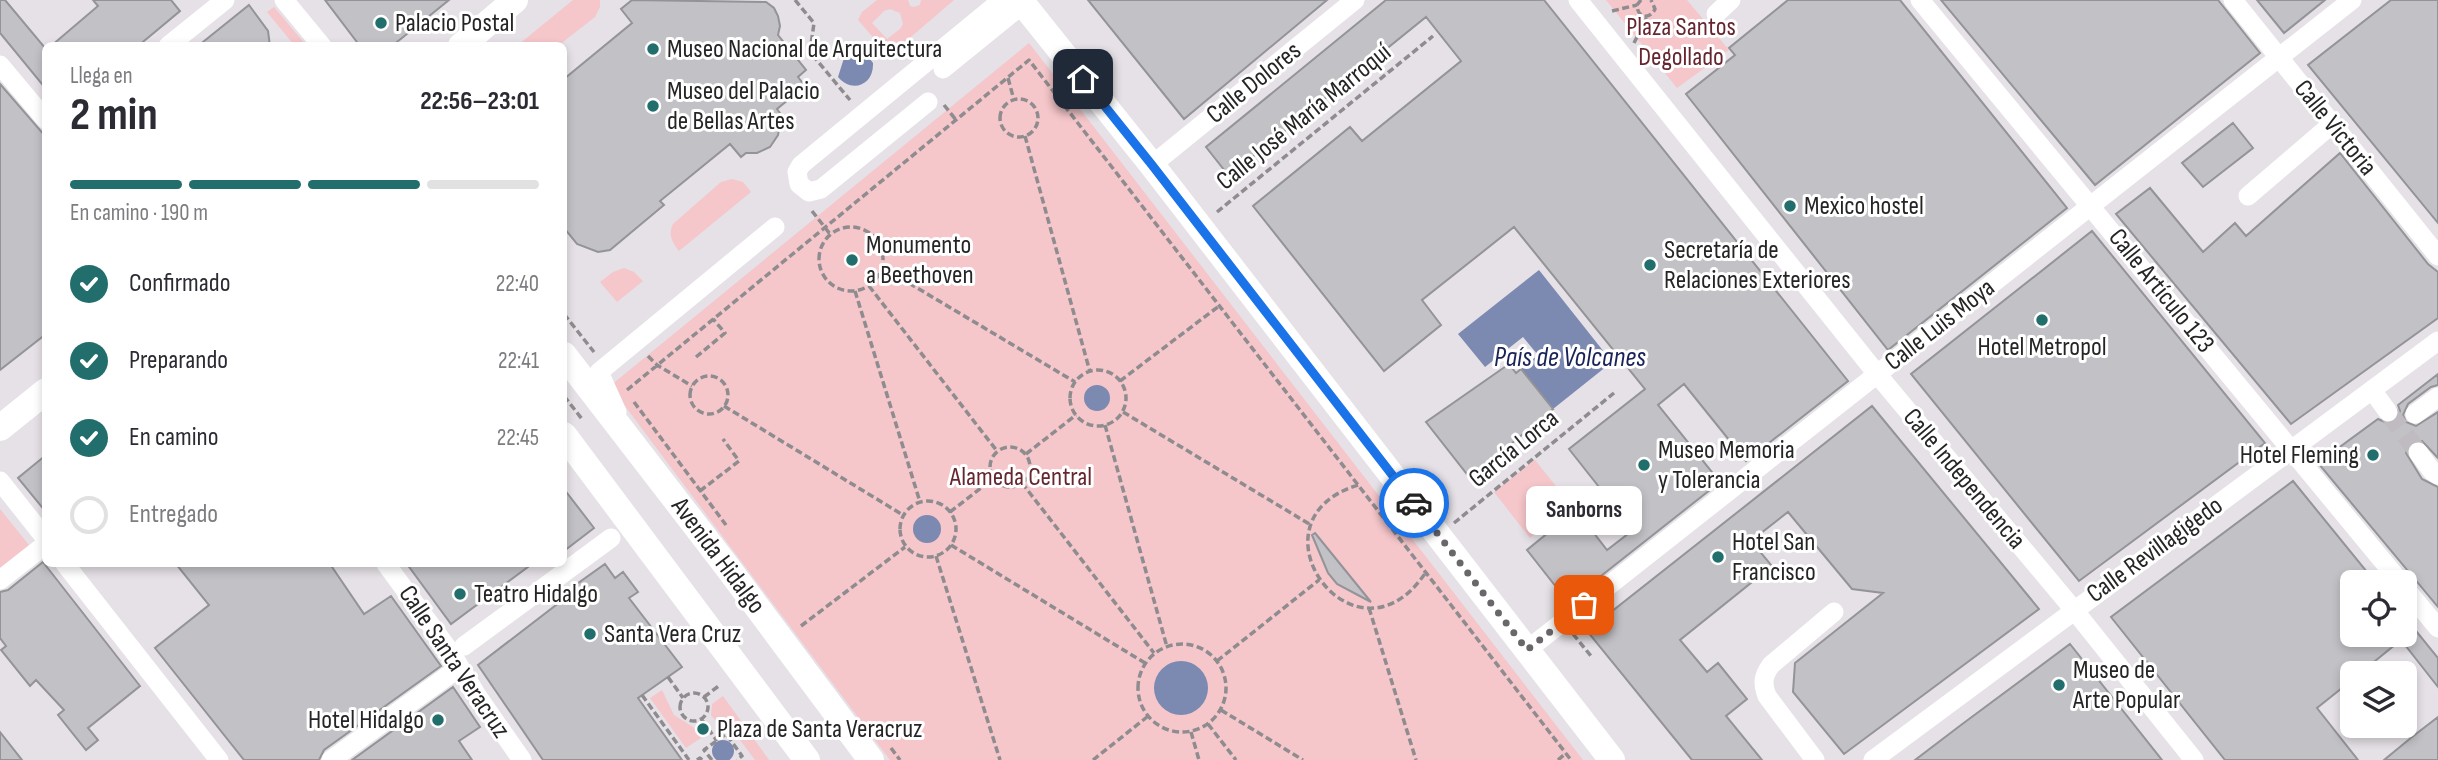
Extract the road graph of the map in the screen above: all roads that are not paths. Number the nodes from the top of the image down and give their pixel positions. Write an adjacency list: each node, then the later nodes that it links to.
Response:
1 (225, 0): 12 (street)
2 (284, 0): 13 (street)
3 (515, 0): 14 (main road)
4 (1355, 0): 21 (street, Calle Dolores)
5 (1578, 0): 28 (street, Calle Independencia)
6 (1731, 0): 11 (street)
7 (1920, 0): 23 (street, Calle Artículo 123)
8 (2233, 0): 15 (street, Calle Victoria)
9 (2352, 0): 15 (street, Calle Luis Moya)
10 (1019, 4): 17 (street); 18 (street); 21 (main road)
11 (1716, 14)
12 (173, 42)
13 (319, 42)
14 (466, 42)
15 (2279, 58): 20 (street, Calle Victoria); 23 (street, Calle Luis Moya)
16 (0, 65): 19 (street)
17 (946, 73)
18 (928, 102)
19 (42, 115)
20 (2332, 124): 22 (street); 25 (street, Calle Victoria)
21 (1152, 165): 53 (main road)
22 (2248, 195)
23 (2091, 206): 28 (street, Calle Luis Moya); 37 (street, Calle Artículo 123)
24 (775, 227): 36 (street)
25 (2438, 256)
26 (2438, 341): 29 (street, Calle Revillagigedo)
27 (567, 359): 36 (main road, Avenida Hidalgo)
28 (1877, 374): 49 (street, Calle Independencia); 53 (street, Calle Luis Moya)
29 (2372, 390): 32 (street); 37 (street, Calle Revillagigedo)
30 (42, 394): 35 (main road)
31 (2438, 397): 33 (street)
32 (2388, 412)
33 (2415, 414)
34 (573, 427): 58 (main road, Avenida Hidalgo)
35 (0, 428)
36 (628, 439): 59 (main road, Avenida Hidalgo)
37 (2291, 450): 46 (street, Calle Artículo 123); 49 (street, Calle Revillagigedo)
38 (2418, 452): 39 (street)
39 (2438, 475)
40 (0, 481): 41 (street)
41 (42, 534)
42 (611, 538): 52 (street)
43 (42, 547): 47 (street)
44 (67, 567): 55 (street)
45 (388, 567): 54 (street, Calle Santa Veracruz)
46 (2390, 570)
47 (0, 580)
48 (2417, 603): 51 (street)
49 (2074, 610): 62 (street, Calle Revillagigedo); 63 (street, Calle Independencia)
50 (1834, 612): 61 (street)
51 (2438, 628)
52 (464, 646)
53 (1527, 650): 60 (main road)
54 (460, 667): 56 (street); 57 (street, Calle Santa Veracruz)
55 (208, 756)
56 (331, 760)
57 (522, 760)
58 (807, 760)
59 (871, 760)
60 (1612, 760)
61 (1815, 760)
62 (1873, 760)
63 (2194, 760)

